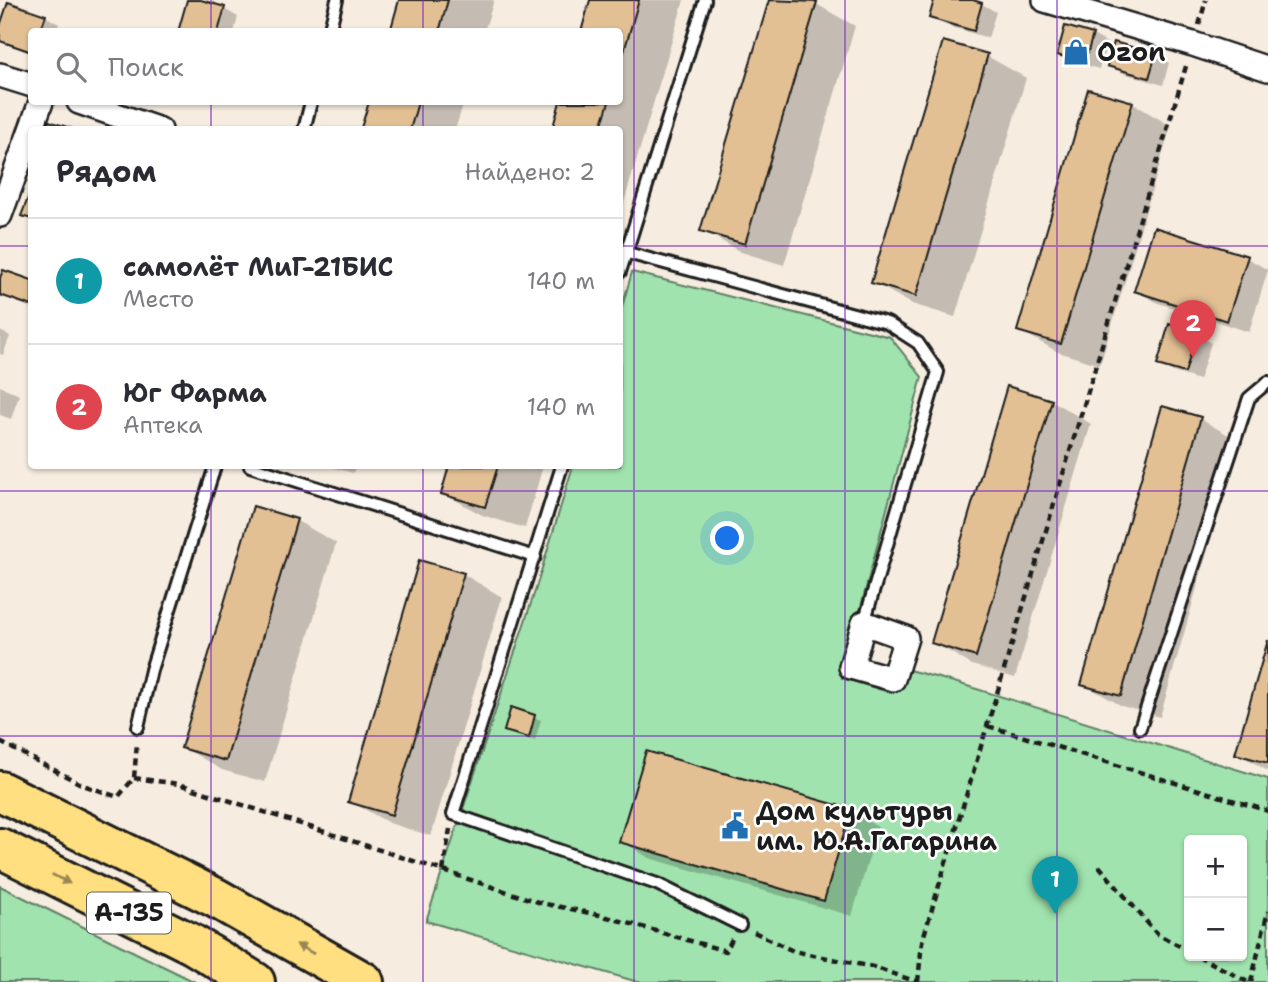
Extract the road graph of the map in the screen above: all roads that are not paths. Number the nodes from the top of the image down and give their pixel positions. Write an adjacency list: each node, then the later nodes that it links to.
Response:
1 (338, 0): 4 (lane)
2 (705, 0): 16 (lane)
3 (1045, 0): 5 (street)
4 (330, 28)
5 (1268, 69)
6 (0, 75): 7 (street)
7 (28, 84)
8 (40, 105): 11 (street)
9 (88, 105): 12 (street)
10 (310, 105): 13 (lane)
11 (32, 126)
12 (148, 126)
13 (305, 126)
14 (28, 138): 15 (street)
15 (0, 215)
16 (623, 248)
17 (623, 251): 23 (lane)
18 (1268, 382): 25 (lane)
19 (214, 469): 24 (lane)
20 (259, 469): 22 (lane)
21 (561, 469): 22 (lane)
22 (535, 557): 29 (lane)
23 (864, 623)
24 (138, 727)
25 (1140, 728)
26 (0, 791): 28 (highway, А-135)
27 (0, 849): 30 (highway, А-135, one-way to 30)
28 (216, 898): 30 (highway); 32 (highway, А-135, one-way to 28)
29 (740, 925)
30 (192, 944): 31 (highway, А-135)
31 (255, 982)
32 (364, 982)

